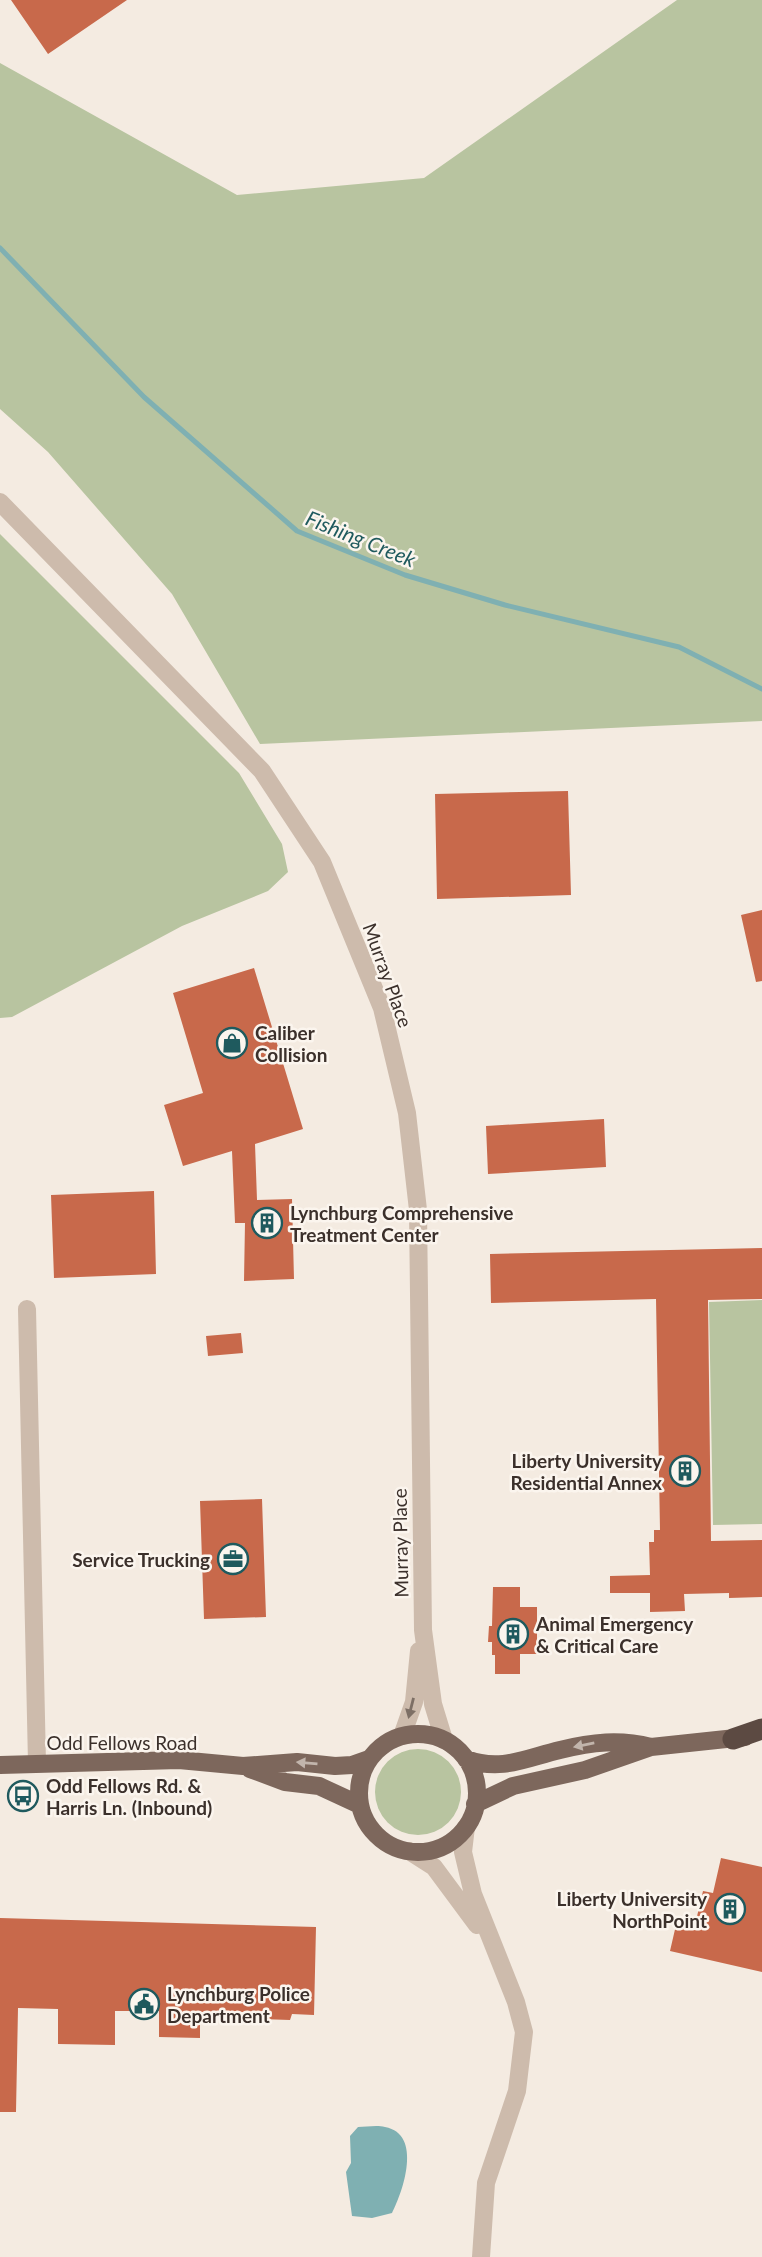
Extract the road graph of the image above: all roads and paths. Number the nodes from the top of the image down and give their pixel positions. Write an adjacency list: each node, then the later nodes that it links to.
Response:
1 (0, 502): 3 (street, Murray Place)
2 (27, 1309): 13 (street)
3 (423, 1630): 5 (street, Murray Place, one-way to 5); 8 (street, Murray Place)
4 (762, 1729): 7 (highway)
5 (402, 1736): 8 (main road); 11 (main road)
6 (762, 1736): 7 (main road)
7 (733, 1738): 9 (highway); 10 (main road)
8 (444, 1740): 12 (main road)
9 (762, 1745)
10 (651, 1747): 12 (main road, one-way to 12); 16 (main road)
11 (369, 1759): 15 (main road, Odd Fellows Road, one-way to 15); 17 (main road)
12 (466, 1759): 16 (main road)
13 (37, 1763): 14 (main road, Odd Fellows Road); 15 (main road, Odd Fellows Road)
14 (0, 1765)
15 (243, 1766): 17 (main road, Odd Fellows Road)
16 (475, 1804): 18 (main road)
17 (360, 1805): 19 (main road)
18 (466, 1827): 19 (main road); 20 (street)
19 (409, 1851): 20 (street)
20 (490, 1942): 21 (street)
21 (481, 2257)

